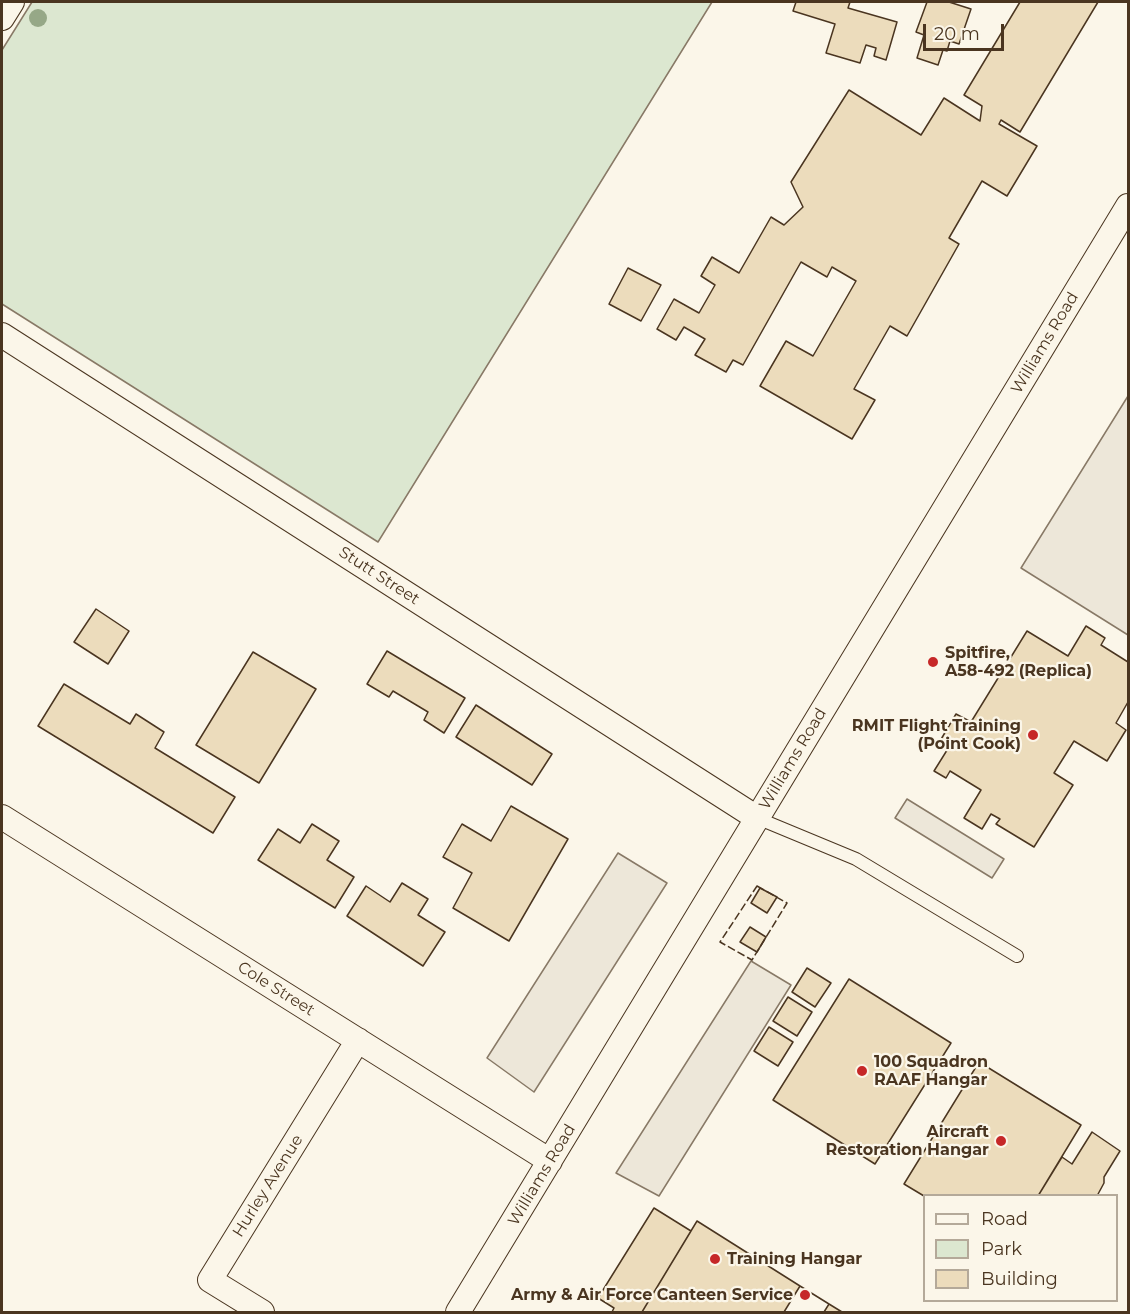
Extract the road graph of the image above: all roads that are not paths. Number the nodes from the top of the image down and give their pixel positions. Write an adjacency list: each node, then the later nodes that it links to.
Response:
1 (12, 2): 2 (street)
2 (2, 18)
3 (1128, 206): 6 (street, Williams Road)
4 (2, 335): 6 (street, Stutt Street)
5 (2, 817): 8 (street, Cole Street)
6 (757, 818): 7 (lane); 9 (street, Williams Road)
7 (1017, 956)
8 (358, 1040): 9 (street, Cole Street); 10 (street, Hurley Avenue)
9 (550, 1161): 11 (street, Williams Road)
10 (262, 1312)
11 (460, 1312)

